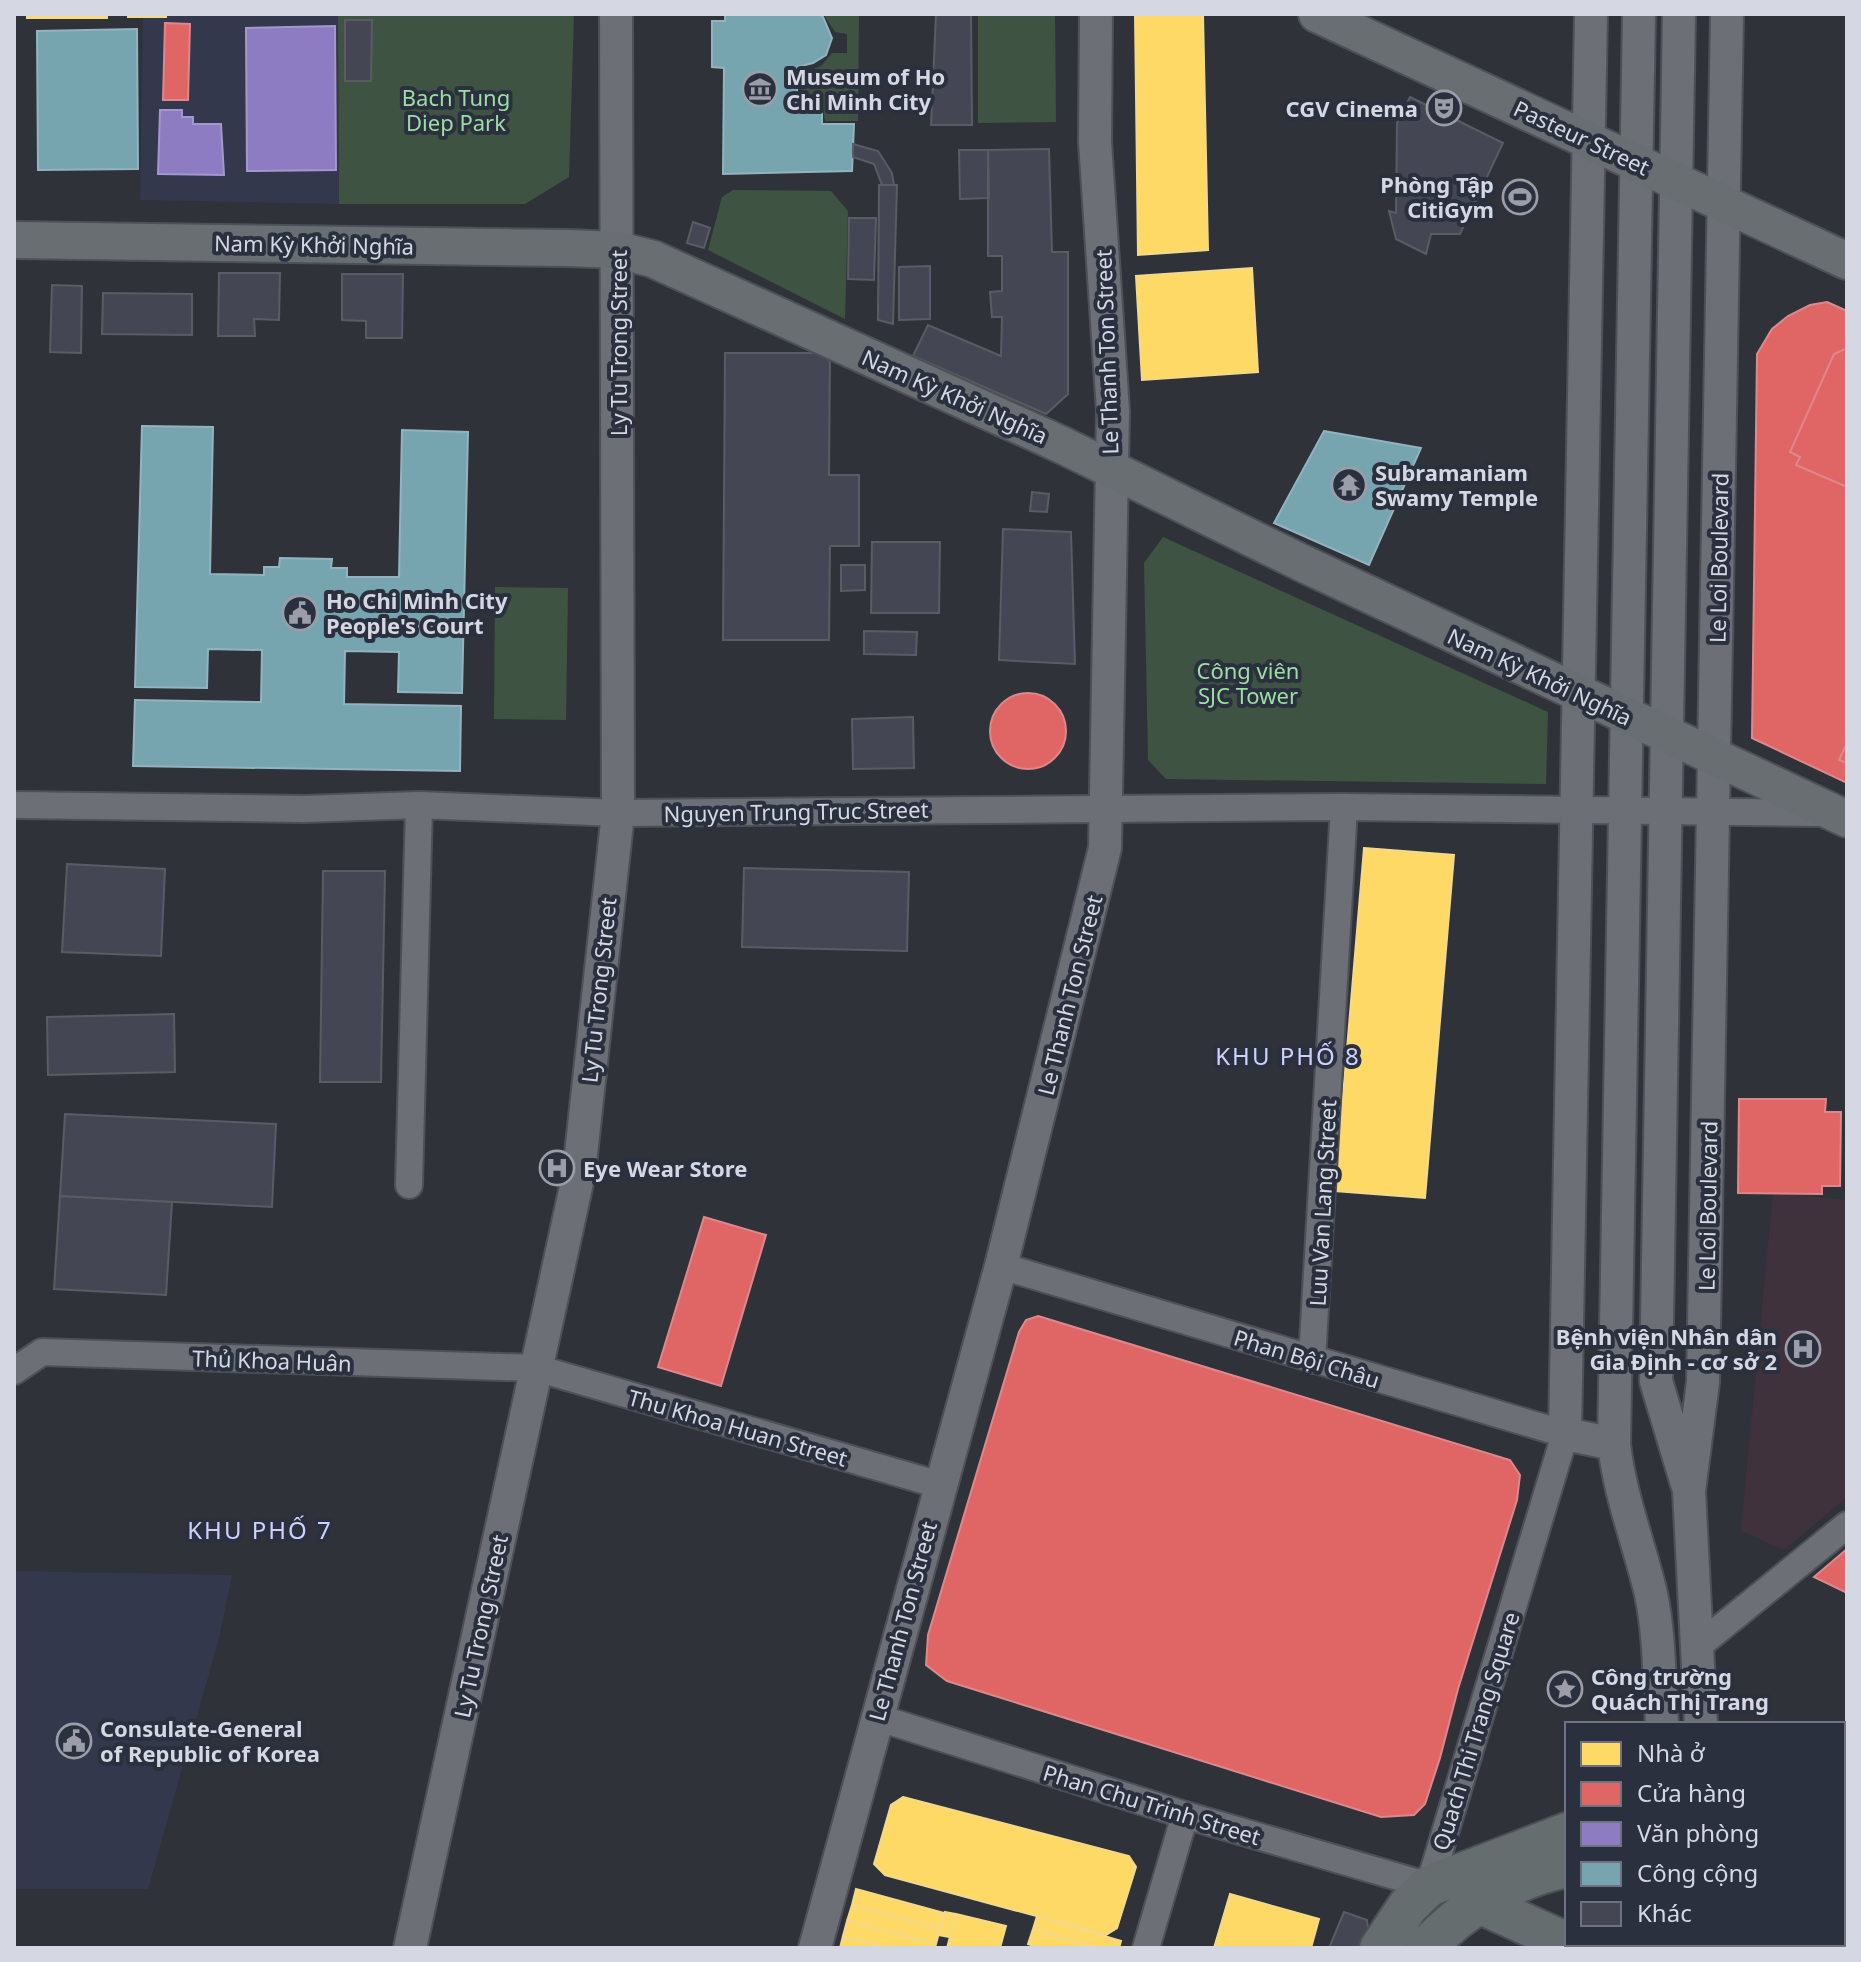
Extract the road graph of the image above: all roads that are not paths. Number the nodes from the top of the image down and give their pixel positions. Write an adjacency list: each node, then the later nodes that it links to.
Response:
1 (616, 14): 13 (street, Ly Tu Trong Street)
2 (1096, 14): 15 (street, Le Thanh Ton Street)
3 (1317, 14): 8 (main road, Pasteur Street)
4 (1591, 14): 8 (street)
5 (1639, 14): 9 (street)
6 (1679, 14): 10 (street)
7 (1727, 14): 11 (street, Le Loi Boulevard)
8 (1589, 140): 9 (main road, Pasteur Street); 16 (street)
9 (1636, 162): 10 (main road, Pasteur Street); 17 (street)
10 (1676, 181): 11 (main road, Pasteur Street); 18 (street)
11 (1725, 203): 14 (main road, Pasteur Street); 19 (street, Le Loi Boulevard)
12 (14, 240): 13 (main road, Nam Kỳ Khởi Nghĩa)
13 (618, 250): 15 (main road, Nam Kỳ Khởi Nghĩa); 28 (street, Ly Tu Trong Street)
14 (1847, 261)
15 (1111, 468): 16 (main road, Nam Kỳ Khởi Nghĩa); 23 (street, Le Thanh Ton Street)
16 (1580, 696): 17 (main road, Nam Kỳ Khởi Nghĩa); 24 (street)
17 (1628, 718): 18 (main road, Nam Kỳ Khởi Nghĩa); 27 (street)
18 (1667, 735): 19 (main road, Nam Kỳ Khởi Nghĩa); 25 (street)
19 (1716, 757): 26 (street, Le Loi Boulevard); 29 (main road, Nam Kỳ Khởi Nghĩa)
20 (14, 805): 21 (street, Nguyen Trung Truc Street)
21 (419, 805): 28 (street, Nguyen Trung Truc Street); 30 (street)
22 (1344, 807): 23 (street, Nguyen Trung Truc Street); 24 (street, Nguyen Trung Truc Street); 32 (street, Luu Van Lang Street)
23 (1107, 810): 28 (street, Nguyen Trung Truc Street); 31 (street, Le Thanh Ton Street)
24 (1578, 811): 27 (street, Nguyen Trung Truc Street); 35 (street)
25 (1666, 811): 26 (street, Nam Kỳ Khởi Nghĩa); 27 (street, Nam Kỳ Khởi Nghĩa); 38 (street)
26 (1714, 811): 29 (street, Nam Kỳ Khởi Nghĩa); 38 (street, Le Loi Boulevard)
27 (1627, 812): 36 (street)
28 (618, 813): 33 (street, Ly Tu Trong Street)
29 (1840, 816)
30 (409, 1185)
31 (1001, 1266): 32 (street, Phan Bội Châu); 37 (street, Le Thanh Ton Street)
32 (1312, 1360): 35 (street, Phan Bội Châu)
33 (536, 1368): 34 (street, Thủ Khoa Huân); 37 (street, Thu Khoa Huan Street); 50 (street, Ly Tu Trong Street)
34 (14, 1371)
35 (1565, 1434): 36 (street, Phan Bội Châu); 47 (street, Quach Thi Trang Square)
36 (1614, 1444): 42 (street)
37 (940, 1485): 41 (street, Le Thanh Ton Street)
38 (1689, 1491): 40 (street)
39 (1847, 1525): 40 (street)
40 (1697, 1647): 43 (street)
41 (876, 1717): 44 (street, Phan Chu Trinh Street); 51 (street, Le Thanh Ton Street)
42 (1662, 1722)
43 (1701, 1722)
44 (1185, 1815): 47 (street, Phan Chu Trinh Street); 52 (street)
45 (1565, 1834): 47 (main road, Quach Thi Trang Square)
46 (1565, 1868): 48 (main road)
47 (1429, 1886): 53 (main road)
48 (1479, 1903): 49 (main road); 54 (main road)
49 (1565, 1943)
50 (410, 1948)
51 (815, 1948)
52 (1146, 1948)
53 (1380, 1948)
54 (1426, 1948)

